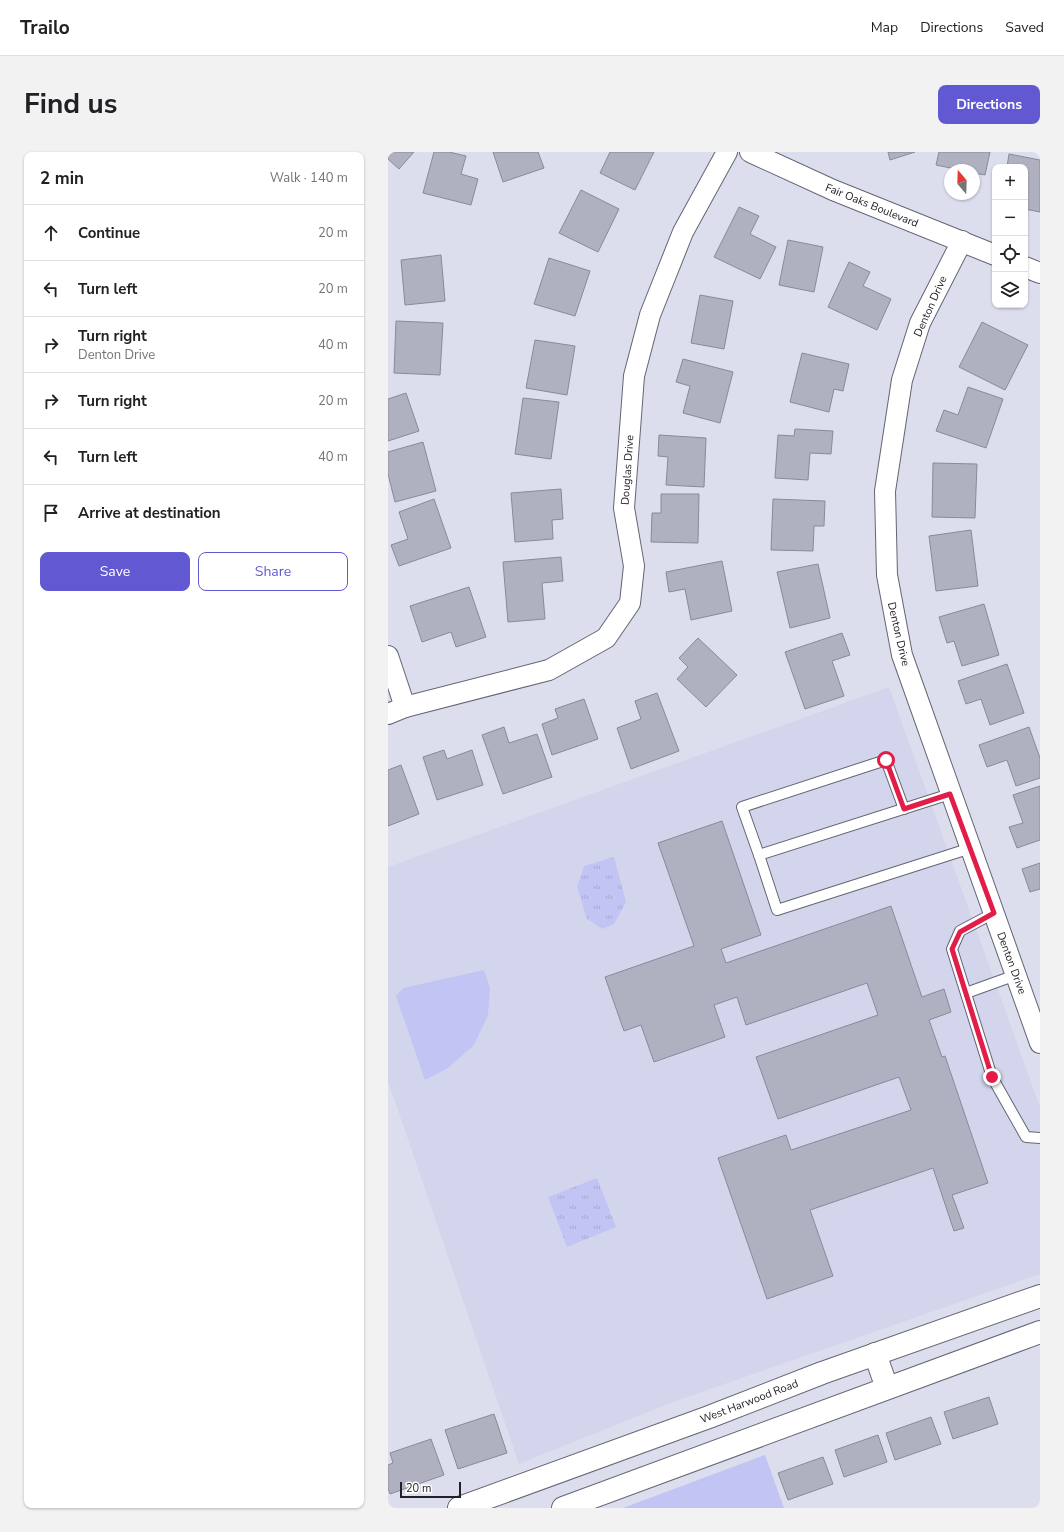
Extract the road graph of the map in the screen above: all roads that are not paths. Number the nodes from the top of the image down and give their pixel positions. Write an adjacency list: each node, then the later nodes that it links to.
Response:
1 (727, 152): 8 (street, Douglas Drive)
2 (750, 152): 3 (street, Fair Oaks Boulevard)
3 (962, 241): 4 (street, Fair Oaks Boulevard); 9 (street, Denton Drive)
4 (992, 254)
5 (1028, 268): 6 (street)
6 (1040, 273)
7 (388, 656): 8 (street)
8 (397, 711)
9 (950, 794): 10 (lane); 11 (street, Denton Drive)
10 (904, 809): 12 (lane); 12 (lane)
11 (971, 848): 12 (lane); 13 (street, Denton Drive)
12 (758, 855)
13 (994, 913): 14 (street, Denton Drive); 15 (lane)
14 (1016, 975): 15 (lane); 16 (street, Denton Drive)
15 (966, 993): 17 (lane)
16 (1040, 1043)
17 (1040, 1138)
18 (1040, 1296): 20 (main road, West Harwood Road)
19 (1040, 1332): 21 (main road)
20 (875, 1354): 21 (main road); 22 (main road, West Harwood Road)
21 (887, 1388): 23 (main road)
22 (459, 1508)
23 (563, 1508)

